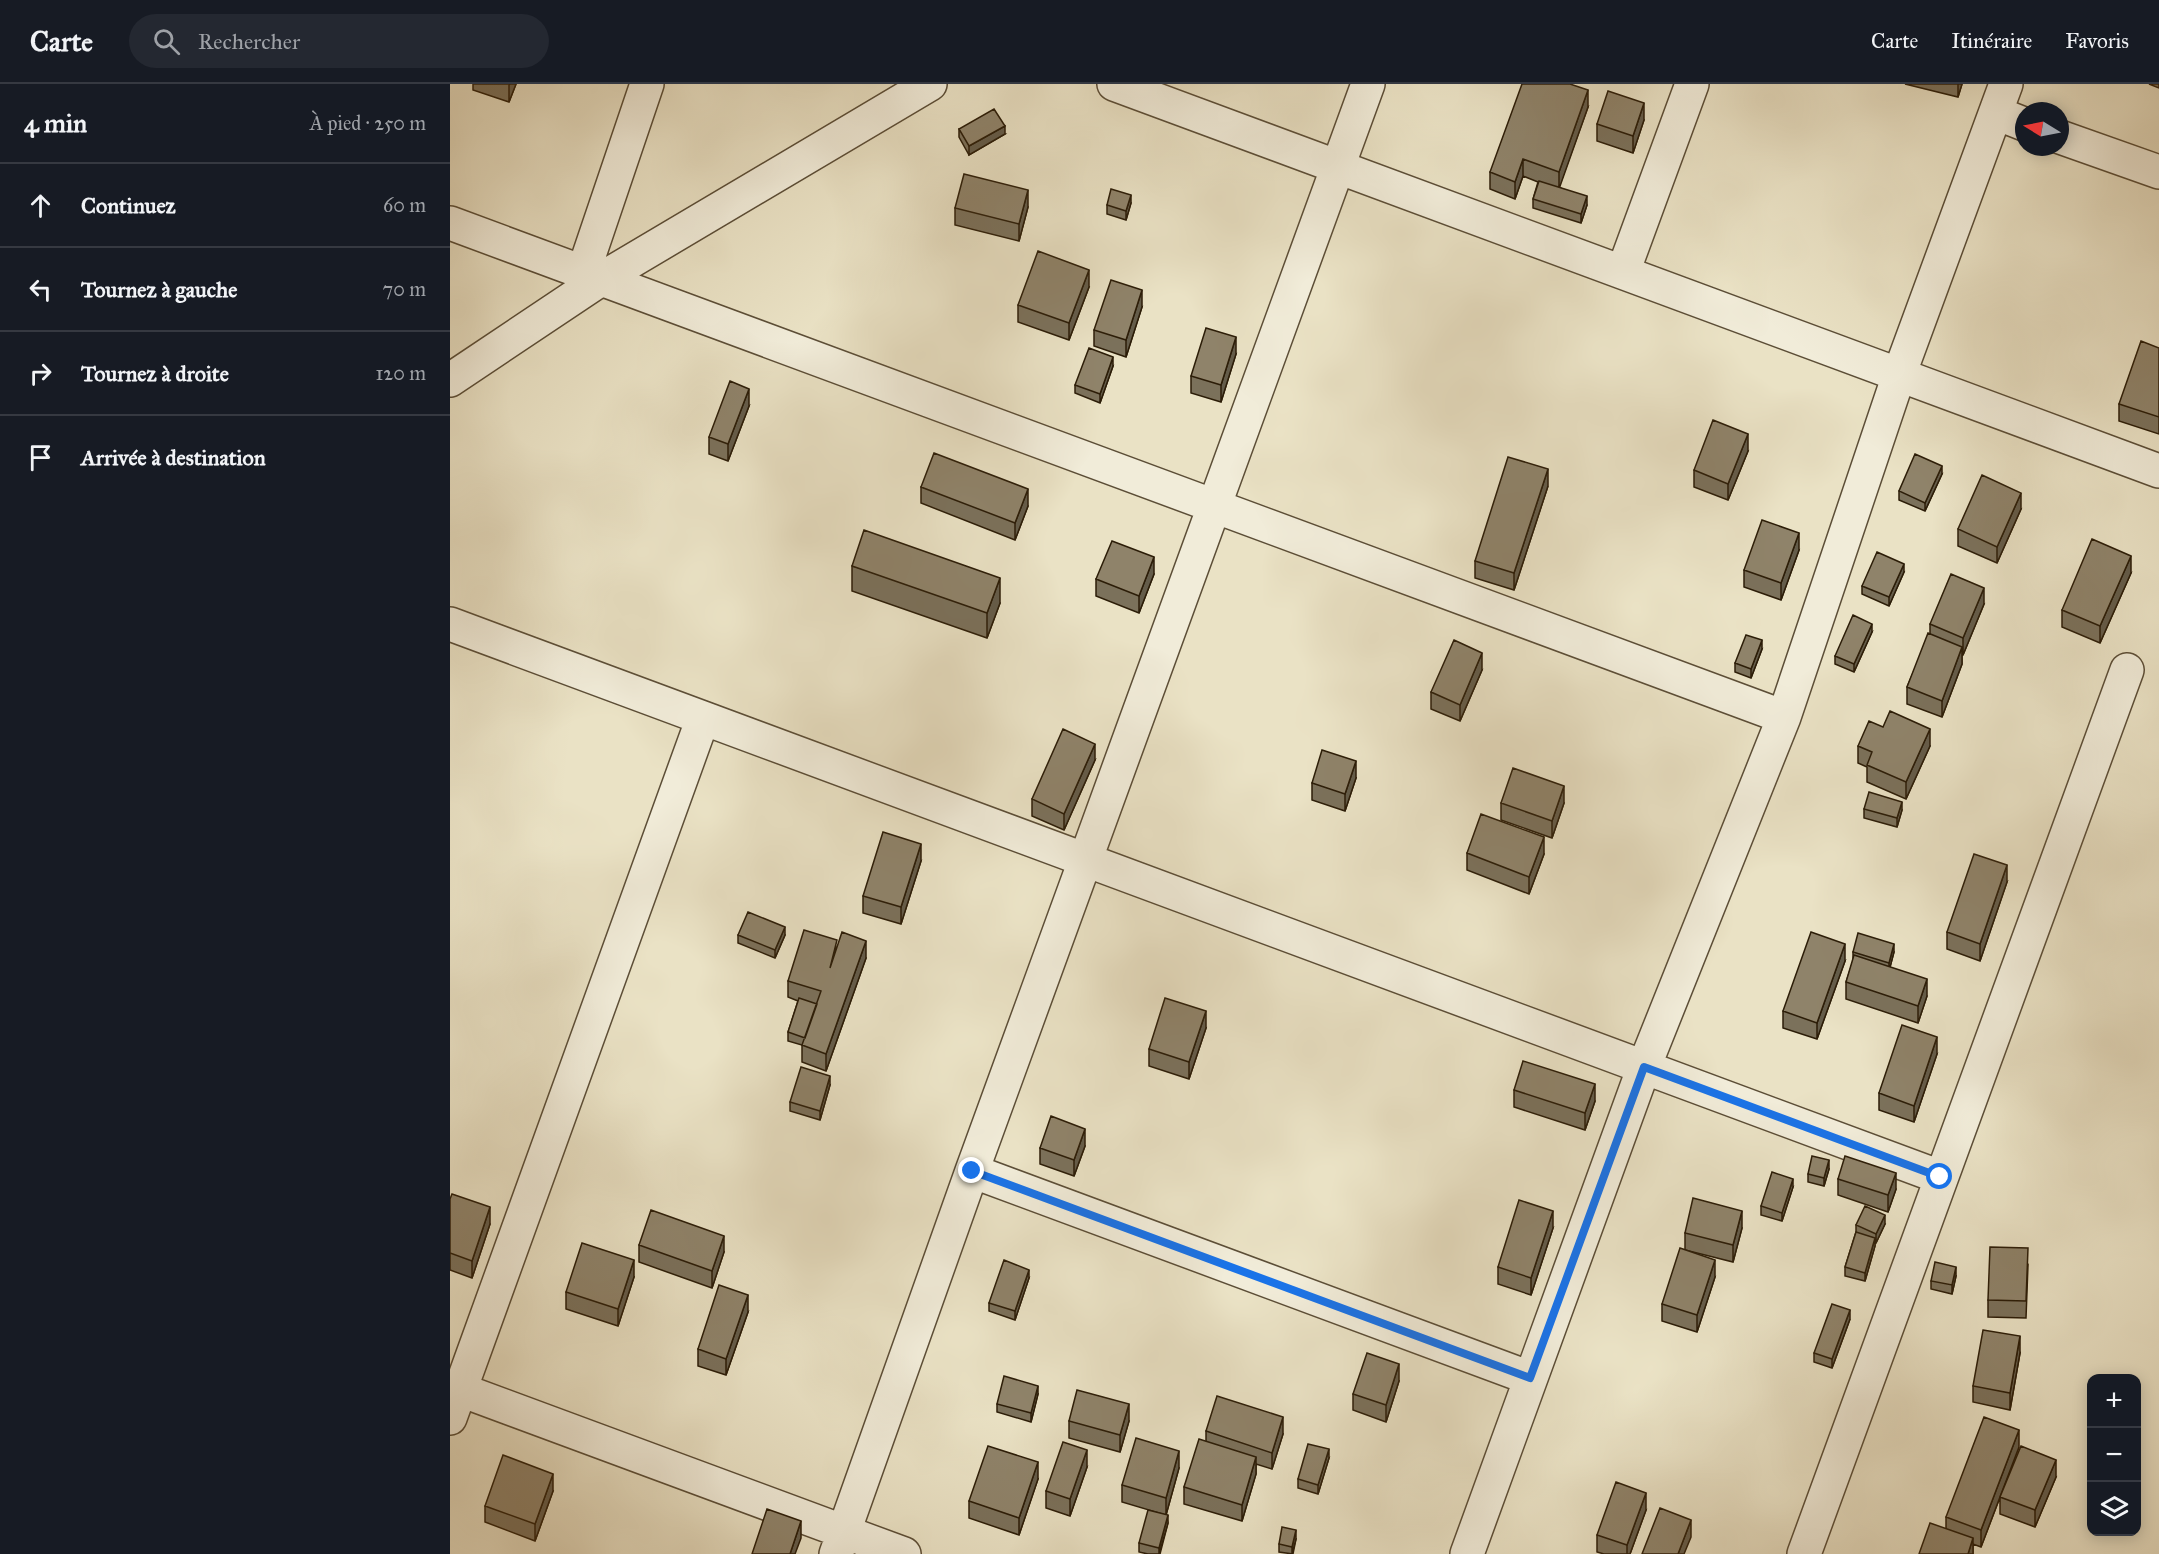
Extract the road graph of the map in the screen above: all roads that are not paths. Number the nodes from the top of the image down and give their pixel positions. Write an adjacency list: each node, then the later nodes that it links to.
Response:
1 (647, 84): 12 (street)
2 (930, 84): 12 (street)
3 (1114, 84): 8 (street)
4 (1368, 84): 8 (street)
5 (1692, 84): 11 (street)
6 (2009, 107): 13 (street)
7 (2069, 139): 9 (street)
8 (1338, 167): 11 (street); 16 (street)
9 (2159, 172)
10 (450, 223): 12 (street)
11 (1623, 272): 13 (street)
12 (592, 276): 14 (street); 16 (street)
13 (1899, 375): 15 (street); 19 (street)
14 (450, 380)
15 (2159, 471)
16 (1214, 506): 19 (street); 21 (street)
17 (450, 624): 20 (street)
18 (2127, 670): 24 (street)
19 (1784, 717): 22 (street)
20 (703, 718): 21 (street); 26 (street)
21 (1085, 860): 22 (street); 23 (street)
22 (1644, 1067): 24 (street); 25 (street)
23 (972, 1171): 25 (street); 27 (street)
24 (1940, 1177): 30 (street)
25 (1530, 1378): 29 (street)
26 (454, 1398): 27 (street)
27 (840, 1543): 28 (street)
28 (904, 1554)
29 (1467, 1554)
30 (1804, 1554)

